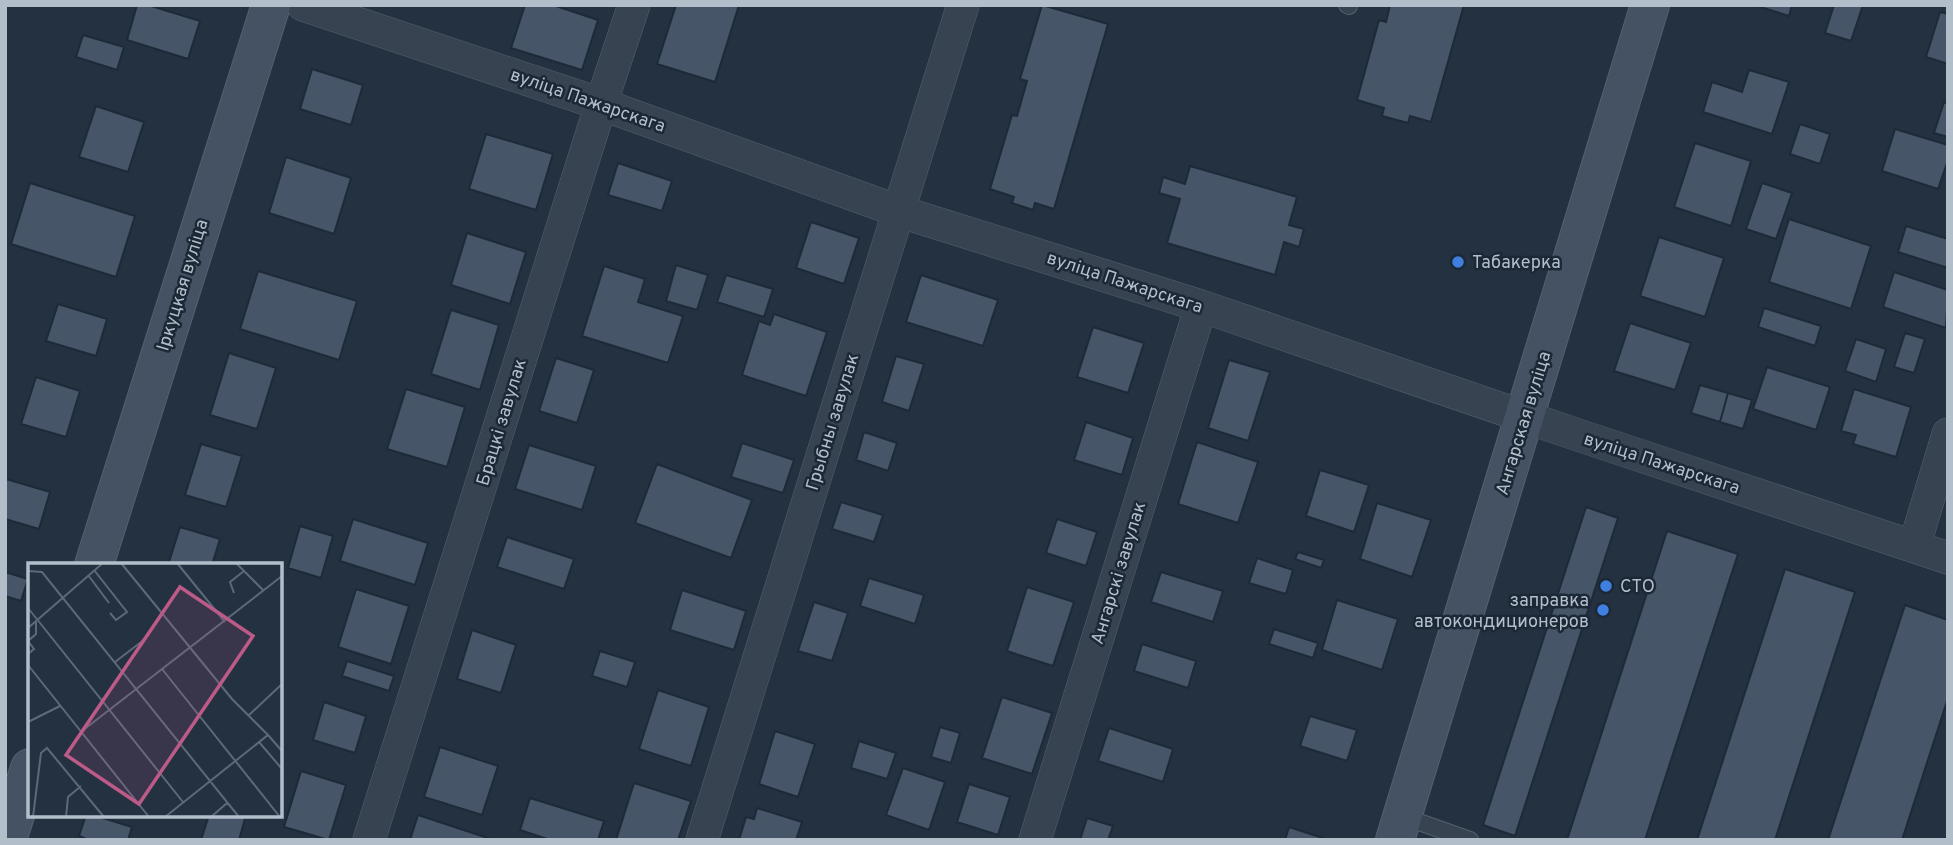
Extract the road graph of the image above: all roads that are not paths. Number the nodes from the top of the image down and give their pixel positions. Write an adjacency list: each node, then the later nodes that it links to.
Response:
1 (271, 5): 13 (street, Іркуцкая вуліца)
2 (303, 5): 6 (street, вуліца Пажарскага)
3 (634, 5): 6 (street, Брацкі завулак)
4 (963, 5): 7 (street, Грыбны завулак)
5 (1650, 5): 9 (street, Ангарская вуліца)
6 (601, 104): 7 (street, вуліца Пажарскага); 17 (street, Брацкі завулак)
7 (898, 211): 8 (street, вуліца Пажарскага); 18 (street, Грыбны завулак)
8 (1201, 306): 9 (street, вуліца Пажарскага); 19 (street, Ангарскі завулак)
9 (1525, 417): 11 (street, вуліца Пажарскага); 15 (street, Ангарская вуліца)
10 (1948, 434): 11 (street)
11 (1914, 547): 12 (street, вуліца Пажарскага)
12 (1948, 558)
13 (95, 563)
14 (28, 774): 16 (street)
15 (1399, 828): 20 (lane)
16 (7, 840)
17 (369, 840)
18 (702, 840)
19 (1035, 840)
20 (1470, 840)

